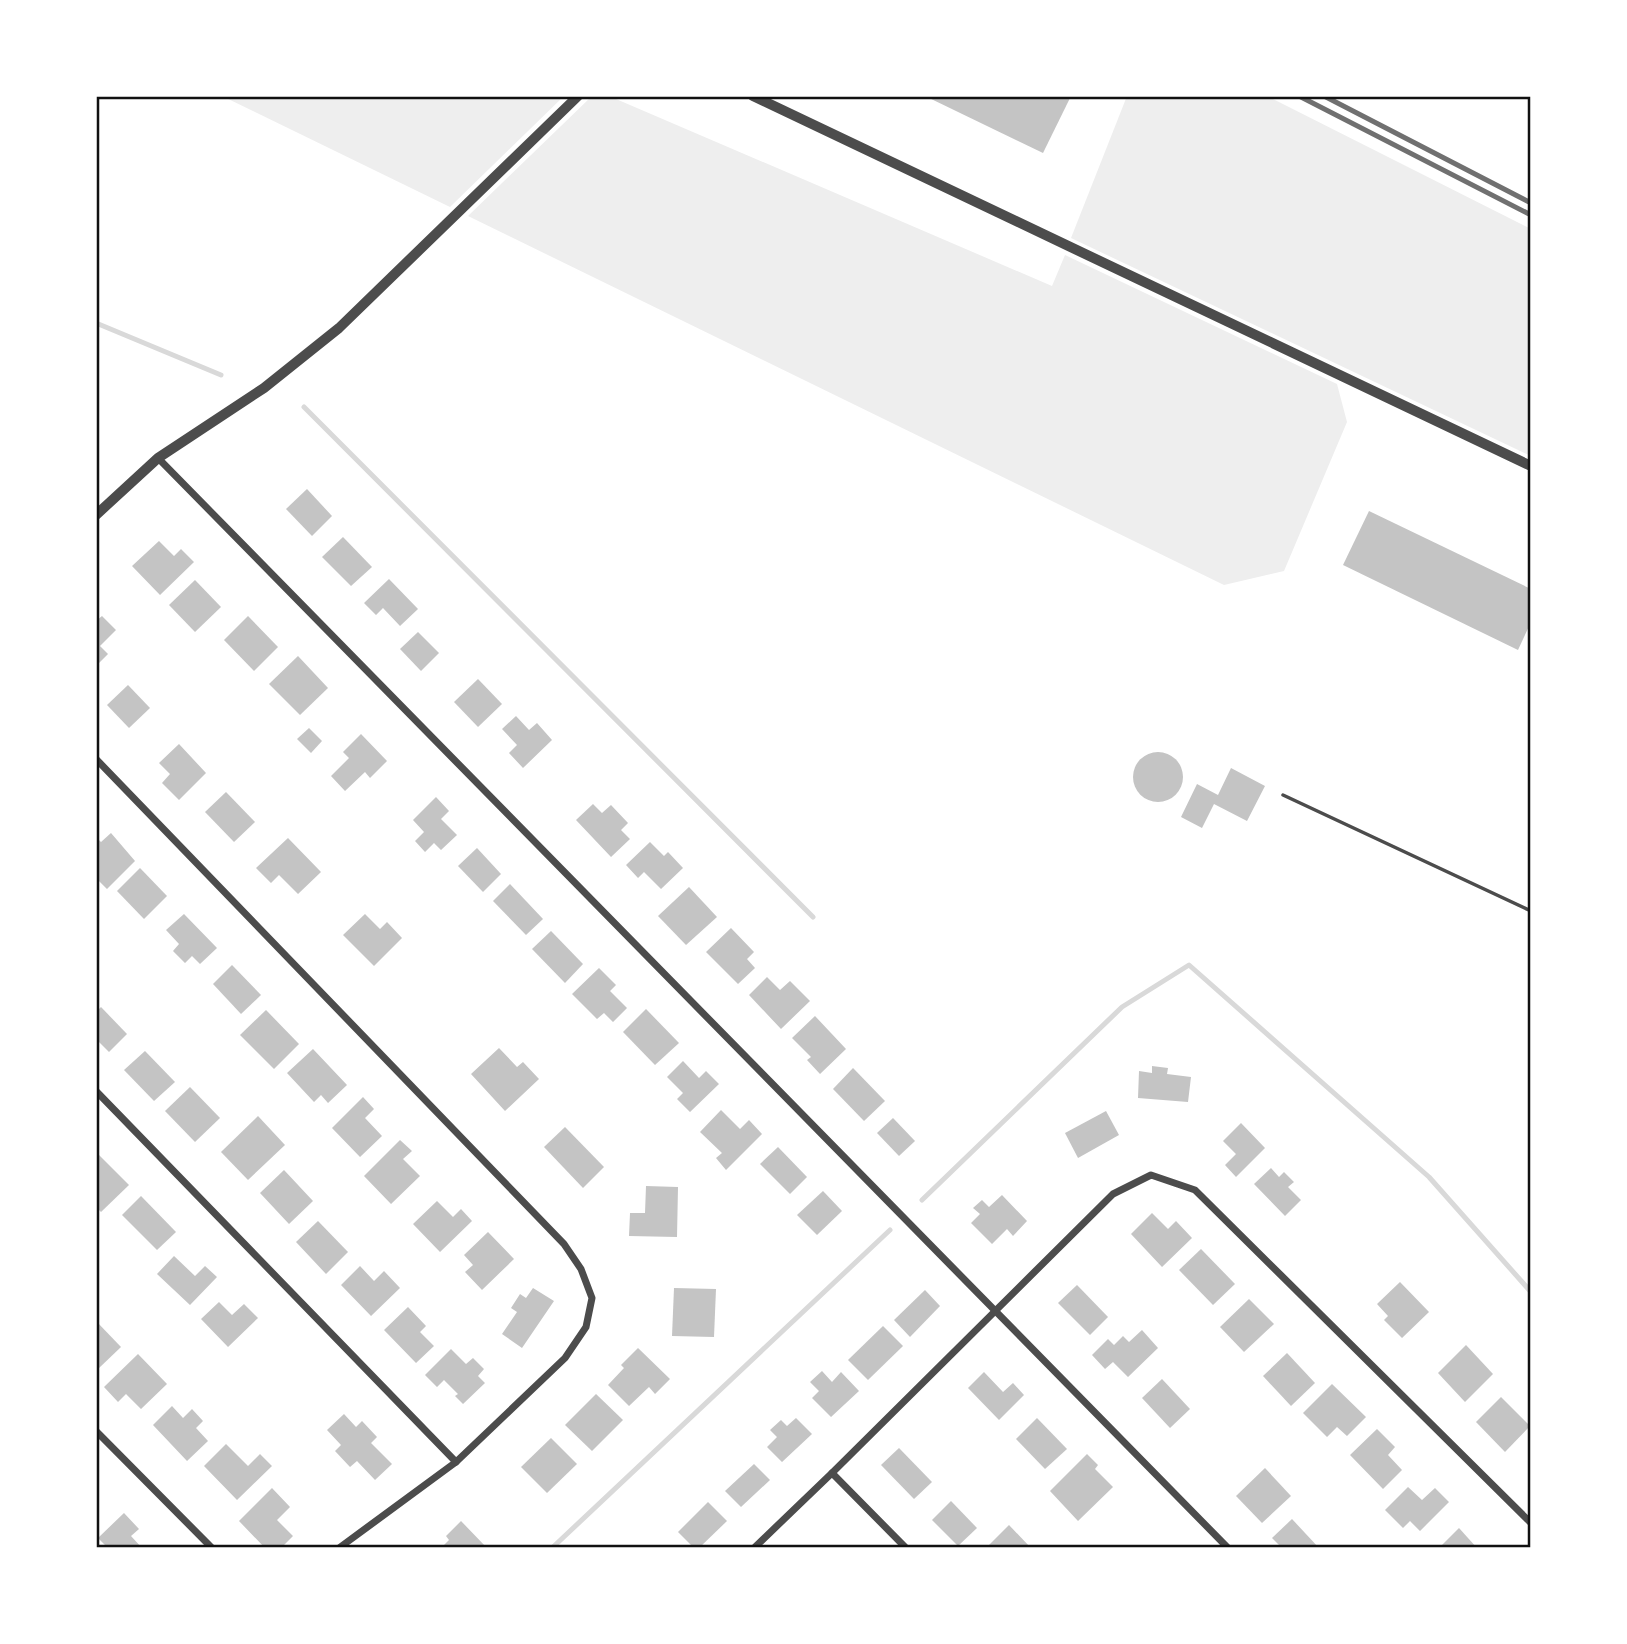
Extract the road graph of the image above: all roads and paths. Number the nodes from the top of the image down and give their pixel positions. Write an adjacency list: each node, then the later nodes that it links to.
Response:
1 (578, 96): 3 (street)
2 (753, 96): 4 (street)
3 (158, 458): 5 (street); 10 (street)
4 (1531, 466)
5 (96, 515)
6 (96, 759): 12 (street)
7 (1283, 795): 8 (lane)
8 (1531, 911)
9 (96, 1091): 12 (street)
10 (996, 1311): 13 (street); 14 (street); 19 (street)
11 (96, 1431): 15 (street)
12 (456, 1462): 16 (street)
13 (832, 1473): 17 (street); 18 (street)
14 (1531, 1523)
15 (212, 1548)
16 (339, 1548)
17 (754, 1548)
18 (906, 1548)
19 (1228, 1548)

